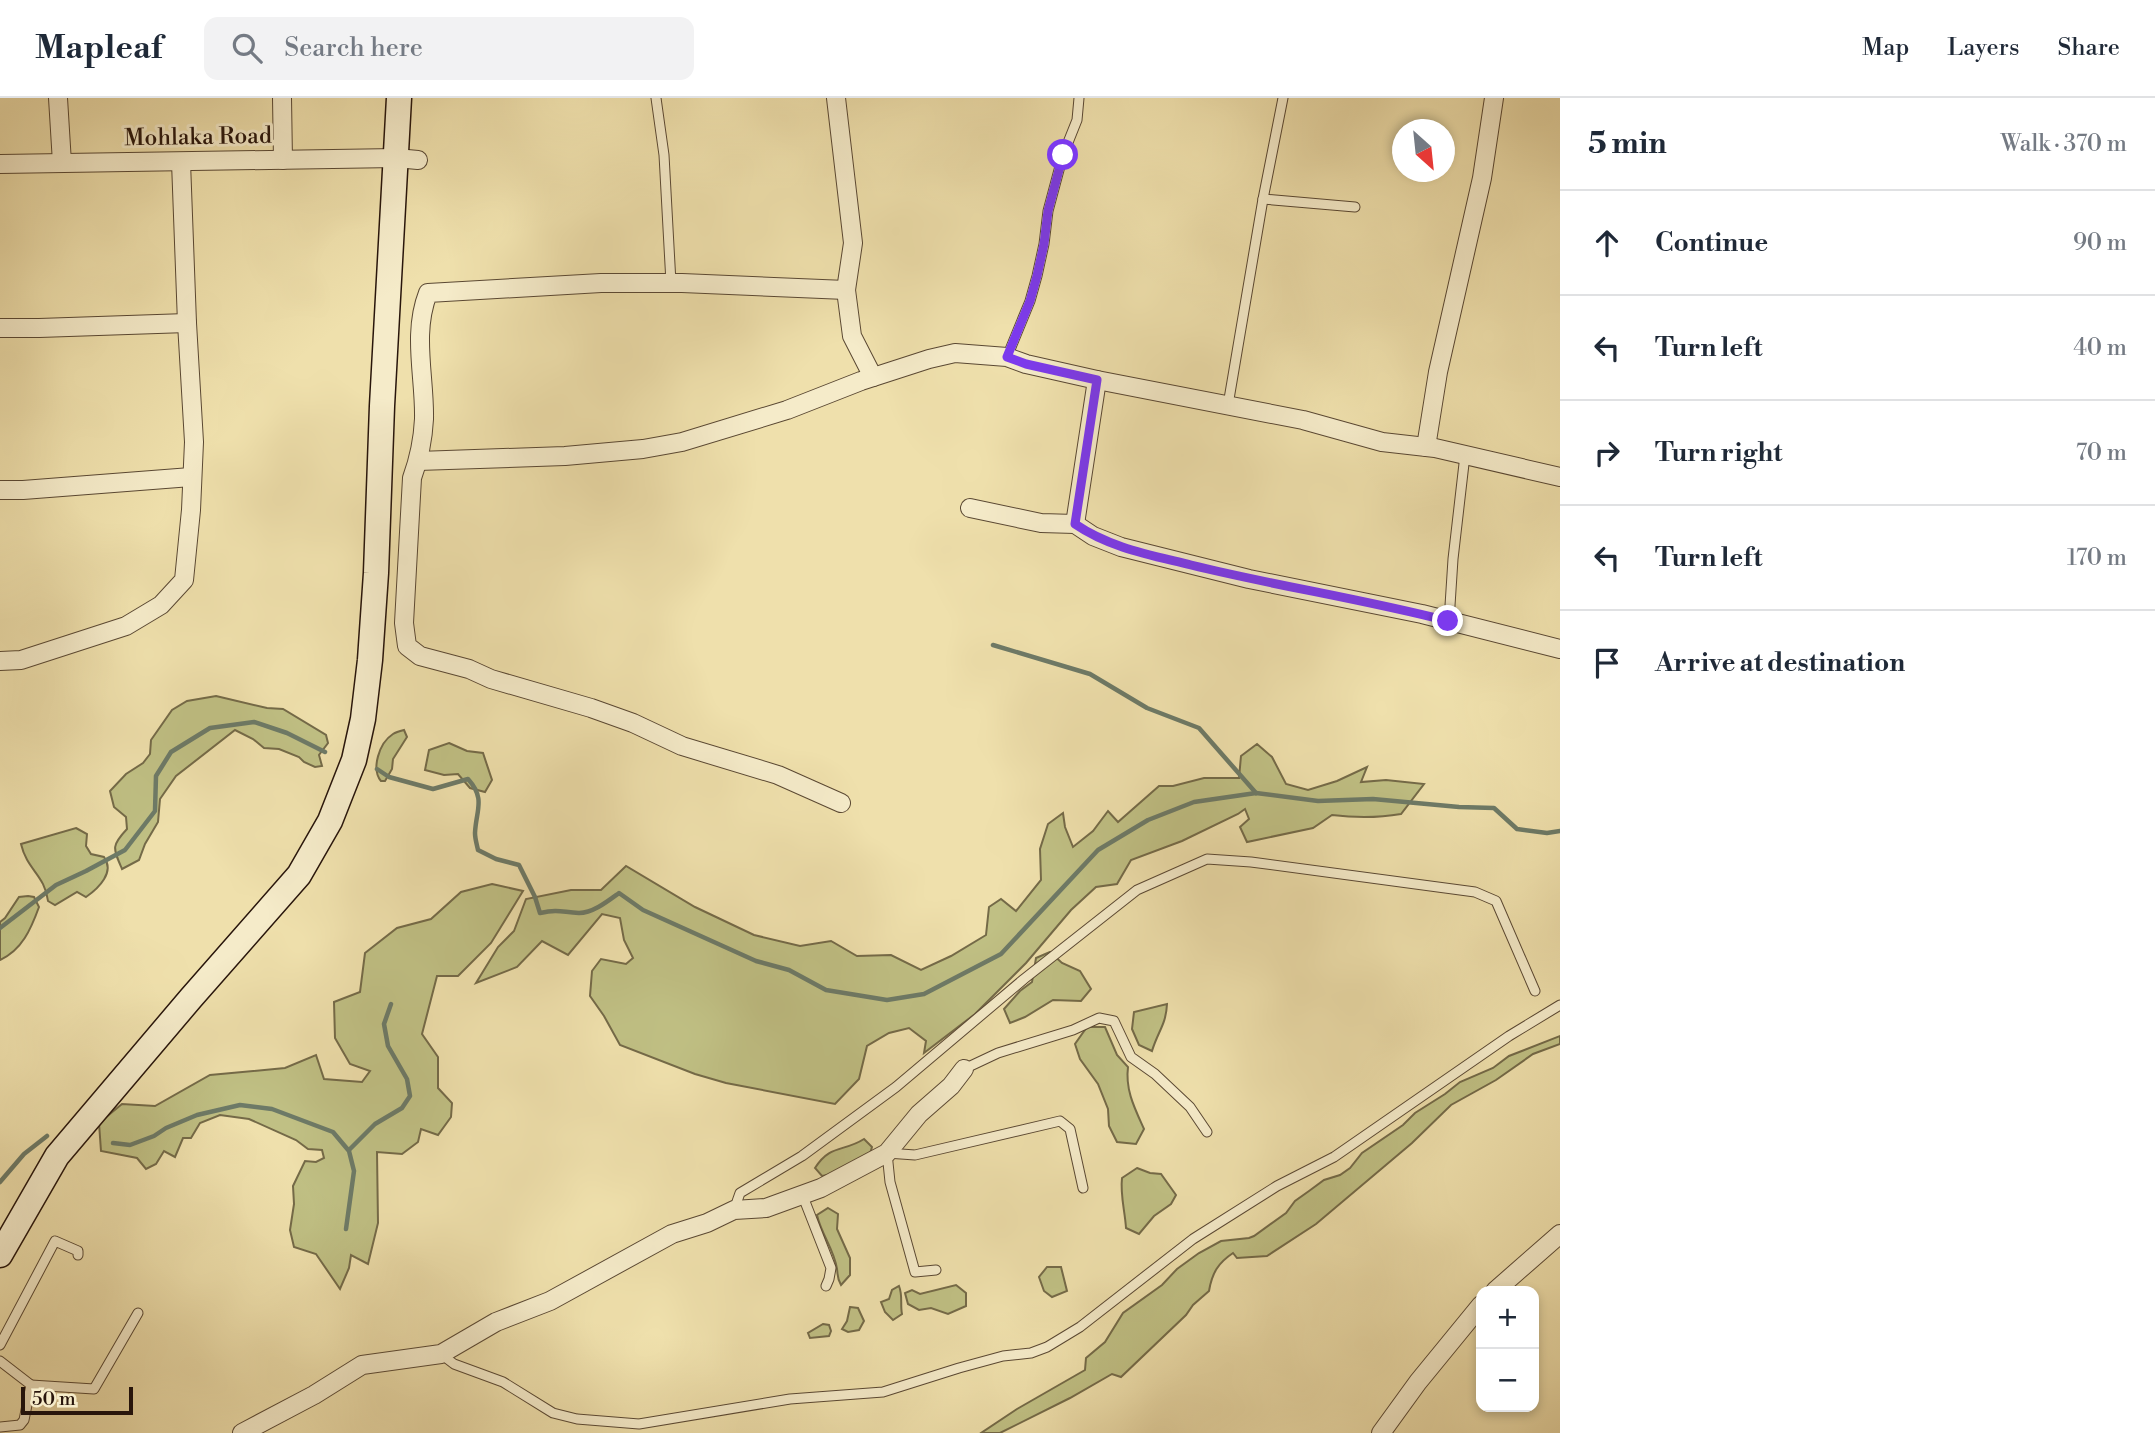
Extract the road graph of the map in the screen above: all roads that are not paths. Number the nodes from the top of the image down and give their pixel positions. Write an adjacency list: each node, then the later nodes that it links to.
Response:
1 (58, 98): 12 (street)
2 (282, 98): 10 (street)
3 (400, 98): 9 (main road)
4 (656, 98): 16 (lane)
5 (836, 98): 17 (street)
6 (1079, 98): 20 (lane)
7 (1283, 98): 14 (lane)
8 (1494, 98): 24 (street)
9 (407, 159): 10 (street, Mohlaka Road); 32 (main road)
10 (283, 160): 11 (street, Mohlaka Road)
11 (181, 162): 12 (street, Mohlaka Road); 18 (street)
12 (62, 163): 13 (street, Mohlaka Road)
13 (0, 164)
14 (1263, 199): 15 (lane); 23 (lane)
15 (1355, 207)
16 (671, 283): 17 (street); 26 (street)
17 (846, 290): 21 (street)
18 (187, 323): 19 (street); 27 (street)
19 (0, 328)
20 (1007, 357): 21 (street); 22 (street)
21 (873, 377): 26 (street)
22 (1097, 380): 23 (street); 31 (street)
23 (1228, 405): 24 (street)
24 (1426, 447): 25 (street)
25 (1465, 455): 28 (street); 34 (lane)
26 (418, 461): 33 (street)
27 (191, 477): 29 (street); 36 (street)
28 (1560, 477)
29 (0, 490)
30 (970, 508): 31 (street)
31 (1075, 524): 34 (street)
32 (377, 554): 33 (street); 47 (main road)
33 (407, 557): 37 (street)
34 (1448, 621): 35 (street)
35 (1560, 649)
36 (0, 661)
37 (841, 803)
38 (1535, 991): 45 (lane)
39 (1560, 1005): 55 (lane)
40 (964, 1069): 41 (lane); 42 (street)
41 (1207, 1132)
42 (887, 1153): 43 (lane); 44 (street); 49 (lane)
43 (1083, 1188)
44 (802, 1194): 45 (street); 50 (lane)
45 (734, 1210): 55 (street)
46 (1560, 1234): 51 (street)
47 (0, 1255)
48 (78, 1255): 54 (lane)
49 (936, 1270)
50 (826, 1286)
51 (1502, 1286)
52 (1476, 1311): 60 (street)
53 (138, 1312): 57 (lane)
54 (0, 1345)
55 (441, 1354): 59 (street)
56 (0, 1361): 57 (lane)
57 (31, 1385): 58 (lane)
58 (0, 1427)
59 (242, 1433)
60 (1381, 1433)

